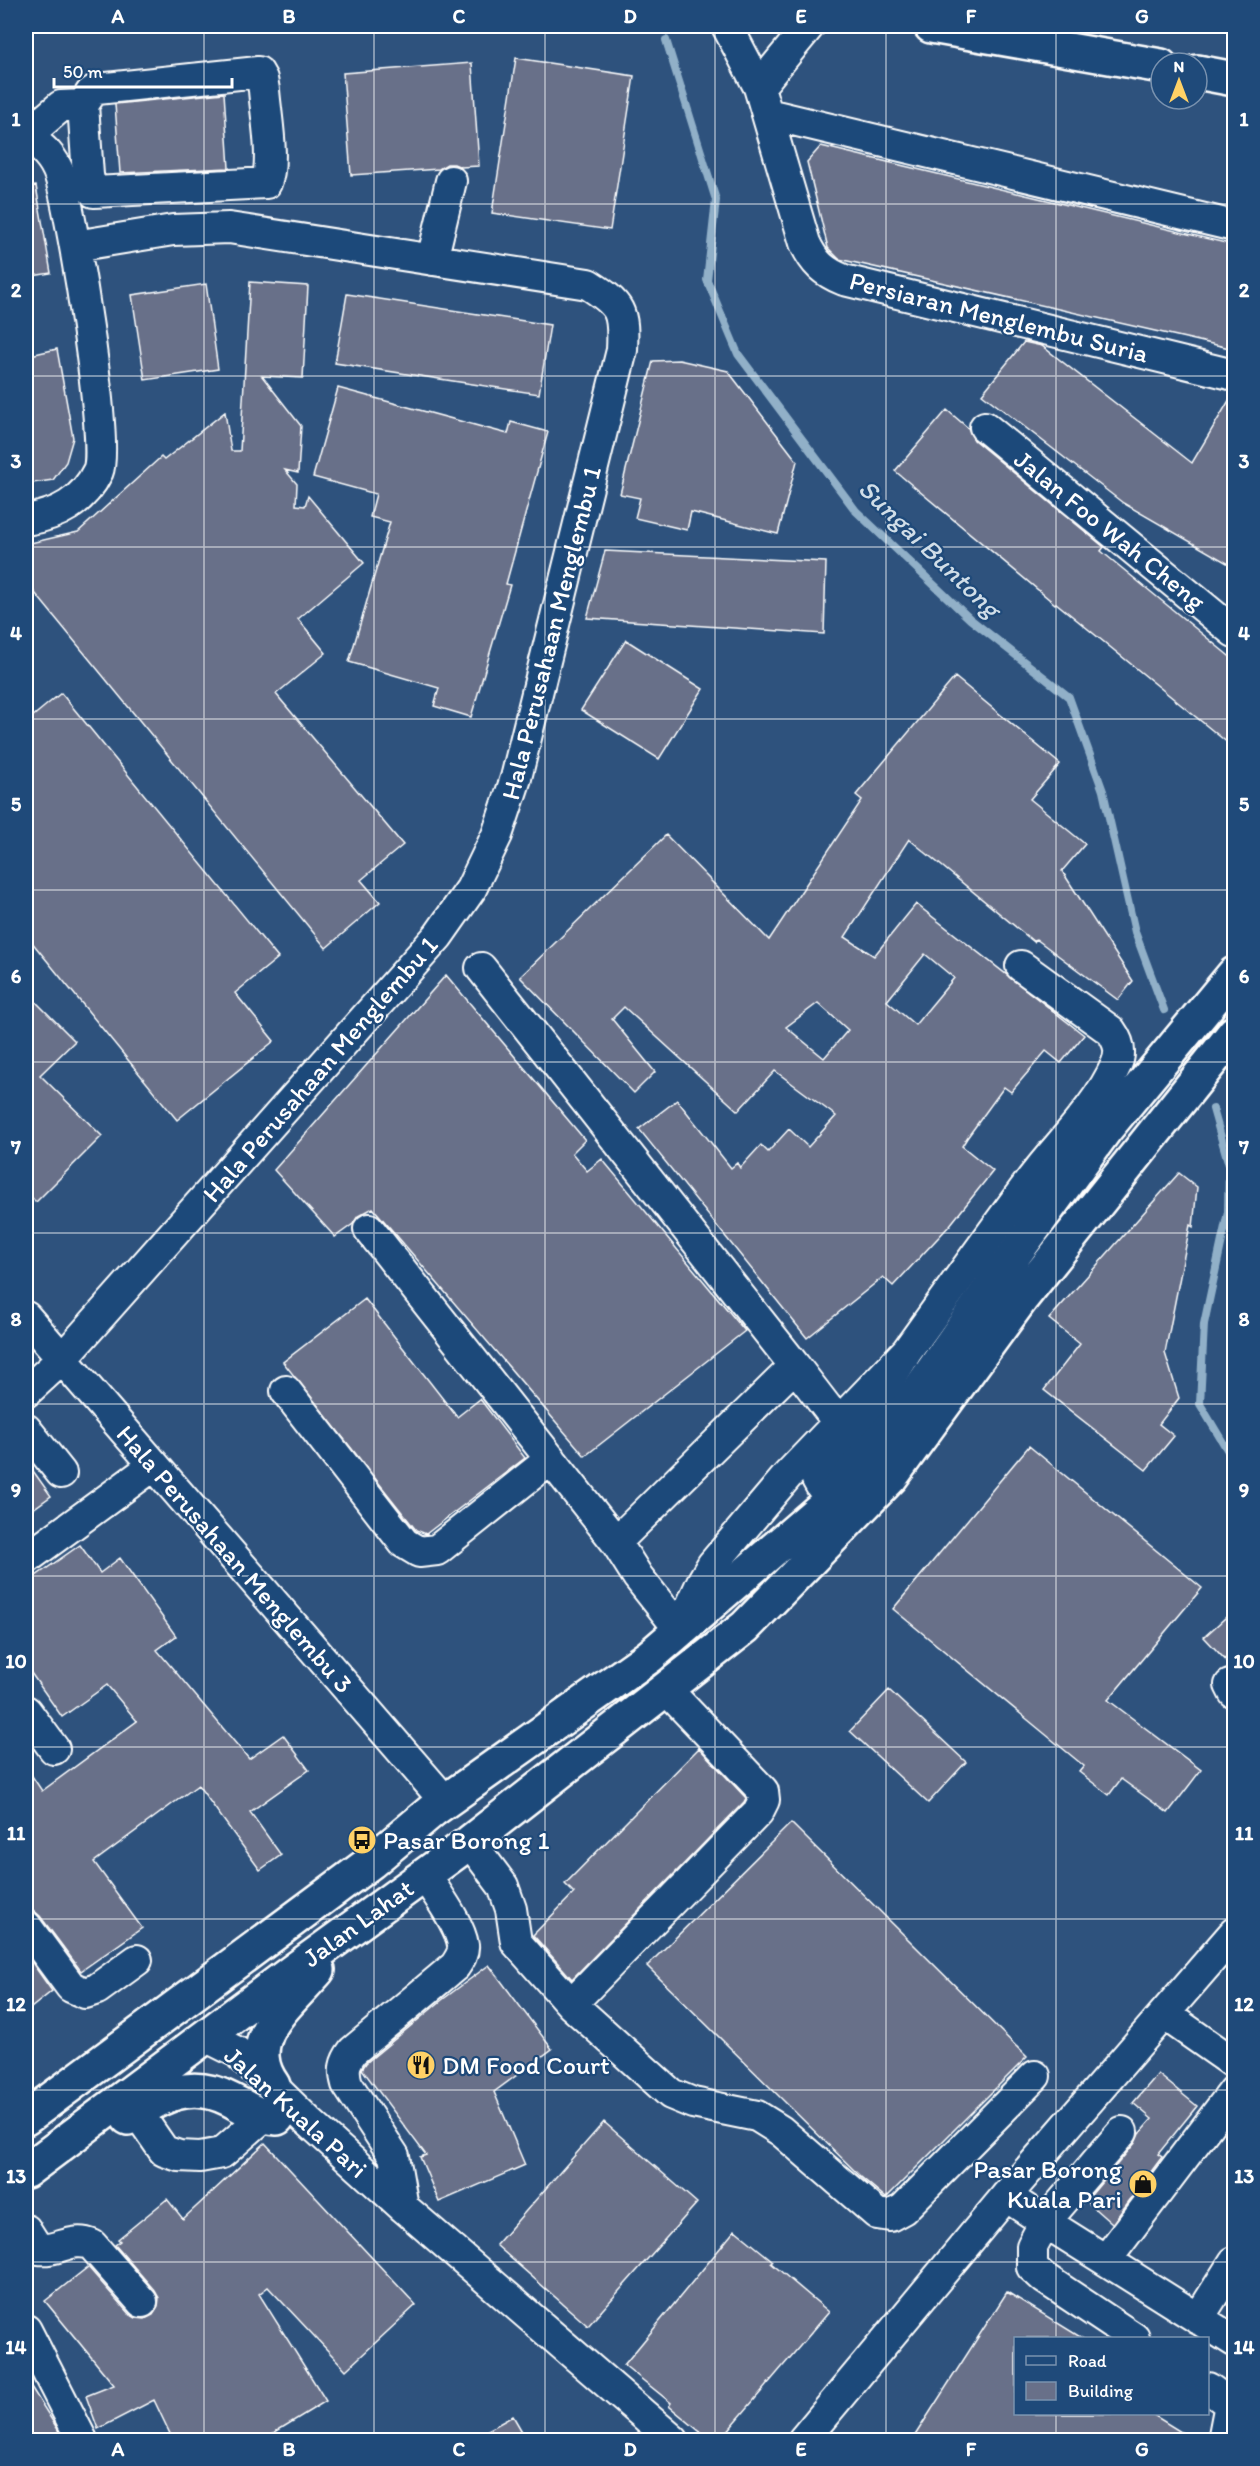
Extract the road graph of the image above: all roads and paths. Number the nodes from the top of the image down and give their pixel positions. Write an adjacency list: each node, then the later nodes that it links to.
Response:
1 (727, 26): 7 (street, Persiaran Menglembu Suria)
2 (809, 26): 7 (street)
3 (931, 26): 4 (main road)
4 (1149, 64)
5 (1209, 74): 6 (main road)
6 (1234, 79)
7 (763, 100): 11 (street); 14 (street, Persiaran Menglembu Suria)
8 (83, 105): 8 (street); 9 (street)
9 (26, 136): 12 (street)
10 (451, 181): 13 (street)
11 (1234, 226)
12 (75, 246): 13 (street, Hala Perusahaan Menglembu 1); 16 (street)
13 (432, 260): 25 (street, Hala Perusahaan Menglembu 1)
14 (1234, 375)
15 (985, 427): 17 (street, Jalan Foo Wah Cheng)
16 (26, 520)
17 (1231, 620)
18 (1021, 966): 24 (street)
19 (481, 968): 26 (street)
20 (1234, 974): 34 (main road)
21 (1234, 1033): 38 (main road, Jalan Lahat)
22 (369, 1229): 31 (street)
23 (26, 1317): 25 (street, Hala Perusahaan Menglembu 3)
24 (907, 1351): 29 (street); 34 (street)
25 (62, 1359): 28 (street, Hala Perusahaan Menglembu 1); 32 (street, Hala Perusahaan Menglembu 3)
26 (795, 1366): 29 (street); 35 (street)
27 (286, 1391): 31 (street)
28 (26, 1392)
29 (838, 1422): 37 (street)
30 (26, 1429): 33 (street)
31 (551, 1459): 35 (street)
32 (153, 1466): 36 (street); 41 (street, Hala Perusahaan Menglembu 3)
33 (61, 1473)
34 (848, 1478): 37 (main road)
35 (616, 1542): 37 (street)
36 (26, 1559)
37 (680, 1630): 41 (main road)
38 (666, 1689): 42 (main road, Jalan Lahat); 48 (street)
39 (26, 1711): 40 (street)
40 (54, 1749)
41 (445, 1801): 50 (main road); 56 (main road)
42 (470, 1842): 43 (main road, Jalan Lahat); 48 (street)
43 (425, 1875): 46 (main road, Jalan Lahat); 63 (street)
44 (26, 1926): 47 (street)
45 (1234, 1933): 49 (street)
46 (340, 1937): 50 (main road, Jalan Lahat); 53 (main road)
47 (137, 1960)
48 (571, 2004): 52 (street)
49 (1164, 2014): 51 (street); 62 (street)
50 (207, 2037): 53 (street, Jalan Kuala Pari); 57 (street, Jalan Kuala Pari); 59 (main road); 60 (main road, Jalan Lahat)
51 (1234, 2063)
52 (1035, 2076)
53 (273, 2085): 63 (street, Jalan Kuala Pari)
54 (1234, 2091): 66 (street)
55 (137, 2112): 57 (main road); 57 (street, Jalan Kuala Pari); 61 (main road)
56 (26, 2118)
57 (270, 2118): 75 (street, Jalan Kuala Pari)
58 (1122, 2132): 64 (street)
59 (26, 2142)
60 (26, 2171)
61 (26, 2186)
62 (1006, 2196): 64 (street); 77 (street)
63 (403, 2207): 76 (street, Jalan Kuala Pari)
64 (1045, 2223): 66 (street); 71 (street)
65 (26, 2230): 68 (street)
66 (1106, 2260): 69 (street)
67 (1233, 2266): 69 (street)
68 (142, 2302)
69 (1198, 2319): 72 (street)
70 (26, 2331): 74 (street)
71 (1132, 2337)
72 (1234, 2341)
73 (1224, 2396): 78 (street)
74 (82, 2440)
75 (648, 2440)
76 (673, 2440)
77 (803, 2440)
78 (1222, 2440)

